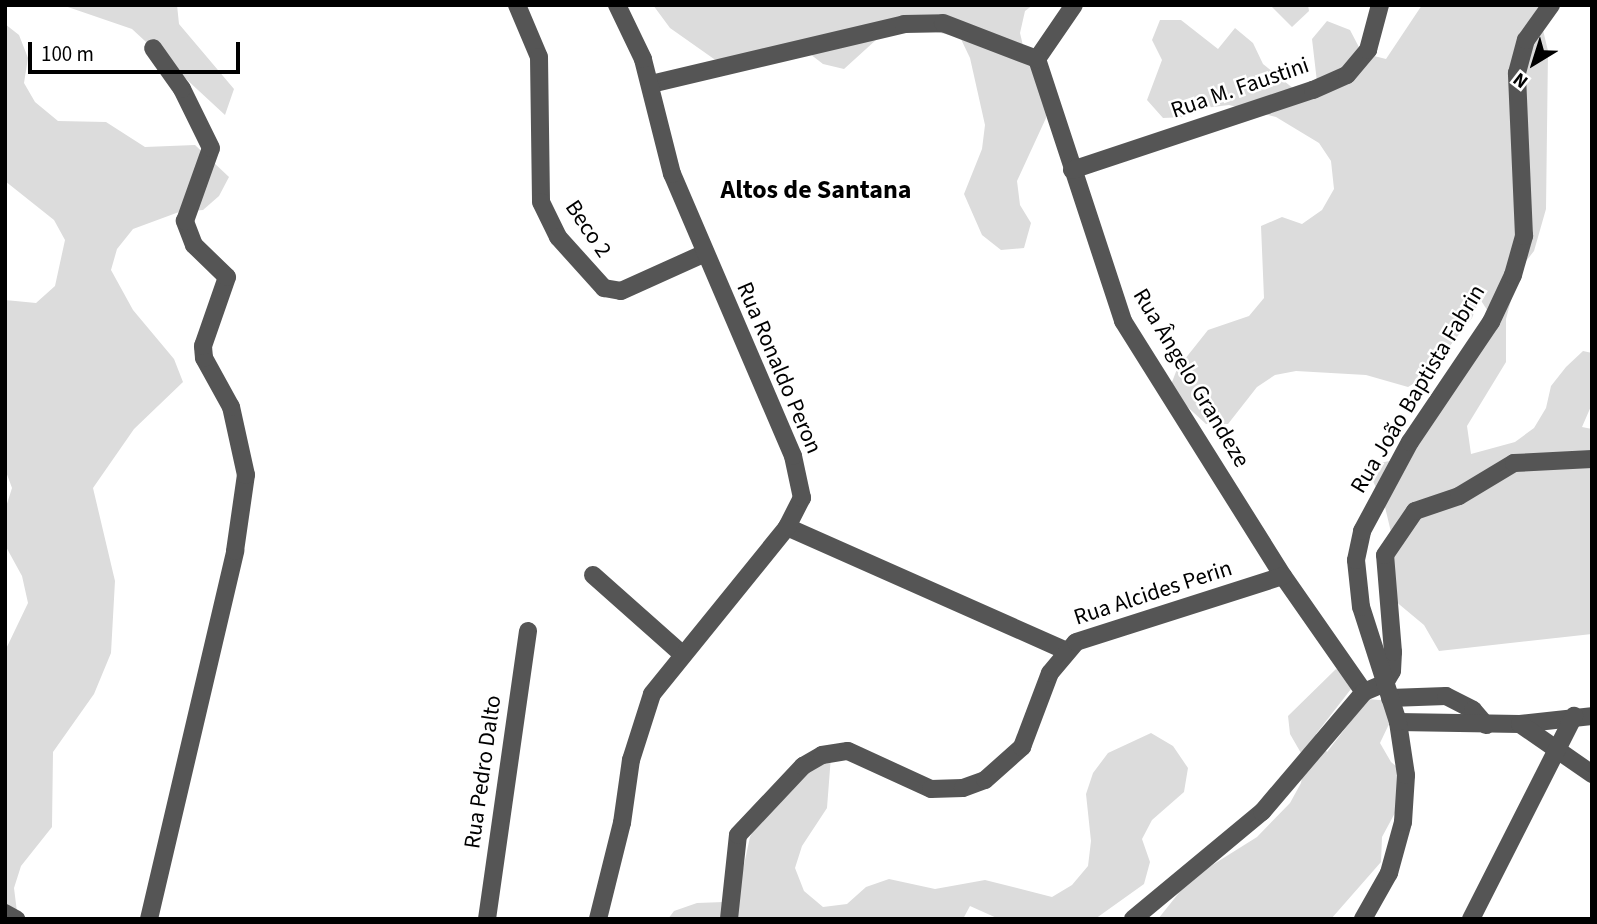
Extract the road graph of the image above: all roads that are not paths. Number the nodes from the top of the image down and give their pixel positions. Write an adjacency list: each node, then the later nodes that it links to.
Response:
1 (517, 5): 10 (street, Beco 2)
2 (617, 5): 8 (street, Rua Ronaldo Peron)
3 (1074, 5): 7 (street)
4 (1380, 5): 9 (street, Rua M. Faustini)
5 (1551, 5): 18 (street, Rua João Baptista Fabrin)
6 (153, 48): 28 (street)
7 (1037, 59): 8 (street); 9 (street, Rua Ângelo Grandeze)
8 (651, 84): 10 (street, Rua Ronaldo Peron)
9 (1072, 170): 14 (street, Rua Ângelo Grandeze)
10 (703, 254): 12 (street, Rua Ronaldo Peron)
11 (1592, 459): 18 (street)
12 (787, 527): 16 (street); 17 (street, Rua Ronaldo Peron)
13 (593, 575): 17 (street)
14 (1283, 576): 16 (street, Rua Alcides Perin); 19 (street, Rua Ângelo Grandeze)
15 (528, 631): 29 (street, Rua Pedro Dalto)
16 (1065, 650): 31 (street, Rua Alcides Perin)
17 (682, 654): 30 (street, Rua Ronaldo Peron)
18 (1387, 690): 19 (street); 21 (street, Rua João Baptista Fabrin); 23 (street)
19 (1364, 692): 32 (street)
20 (1583, 716): 22 (street); 24 (street)
21 (1398, 722): 23 (street); 33 (street, Rua João Baptista Fabrin)
22 (1520, 724): 23 (street); 24 (street)
23 (1486, 725)
24 (1558, 748): 25 (street); 34 (street)
25 (1592, 774)
26 (5, 913): 27 (street)
27 (16, 919)
28 (149, 919)
29 (487, 919)
30 (598, 919)
31 (729, 919)
32 (1133, 919)
33 (1363, 919)
34 (1471, 919)

